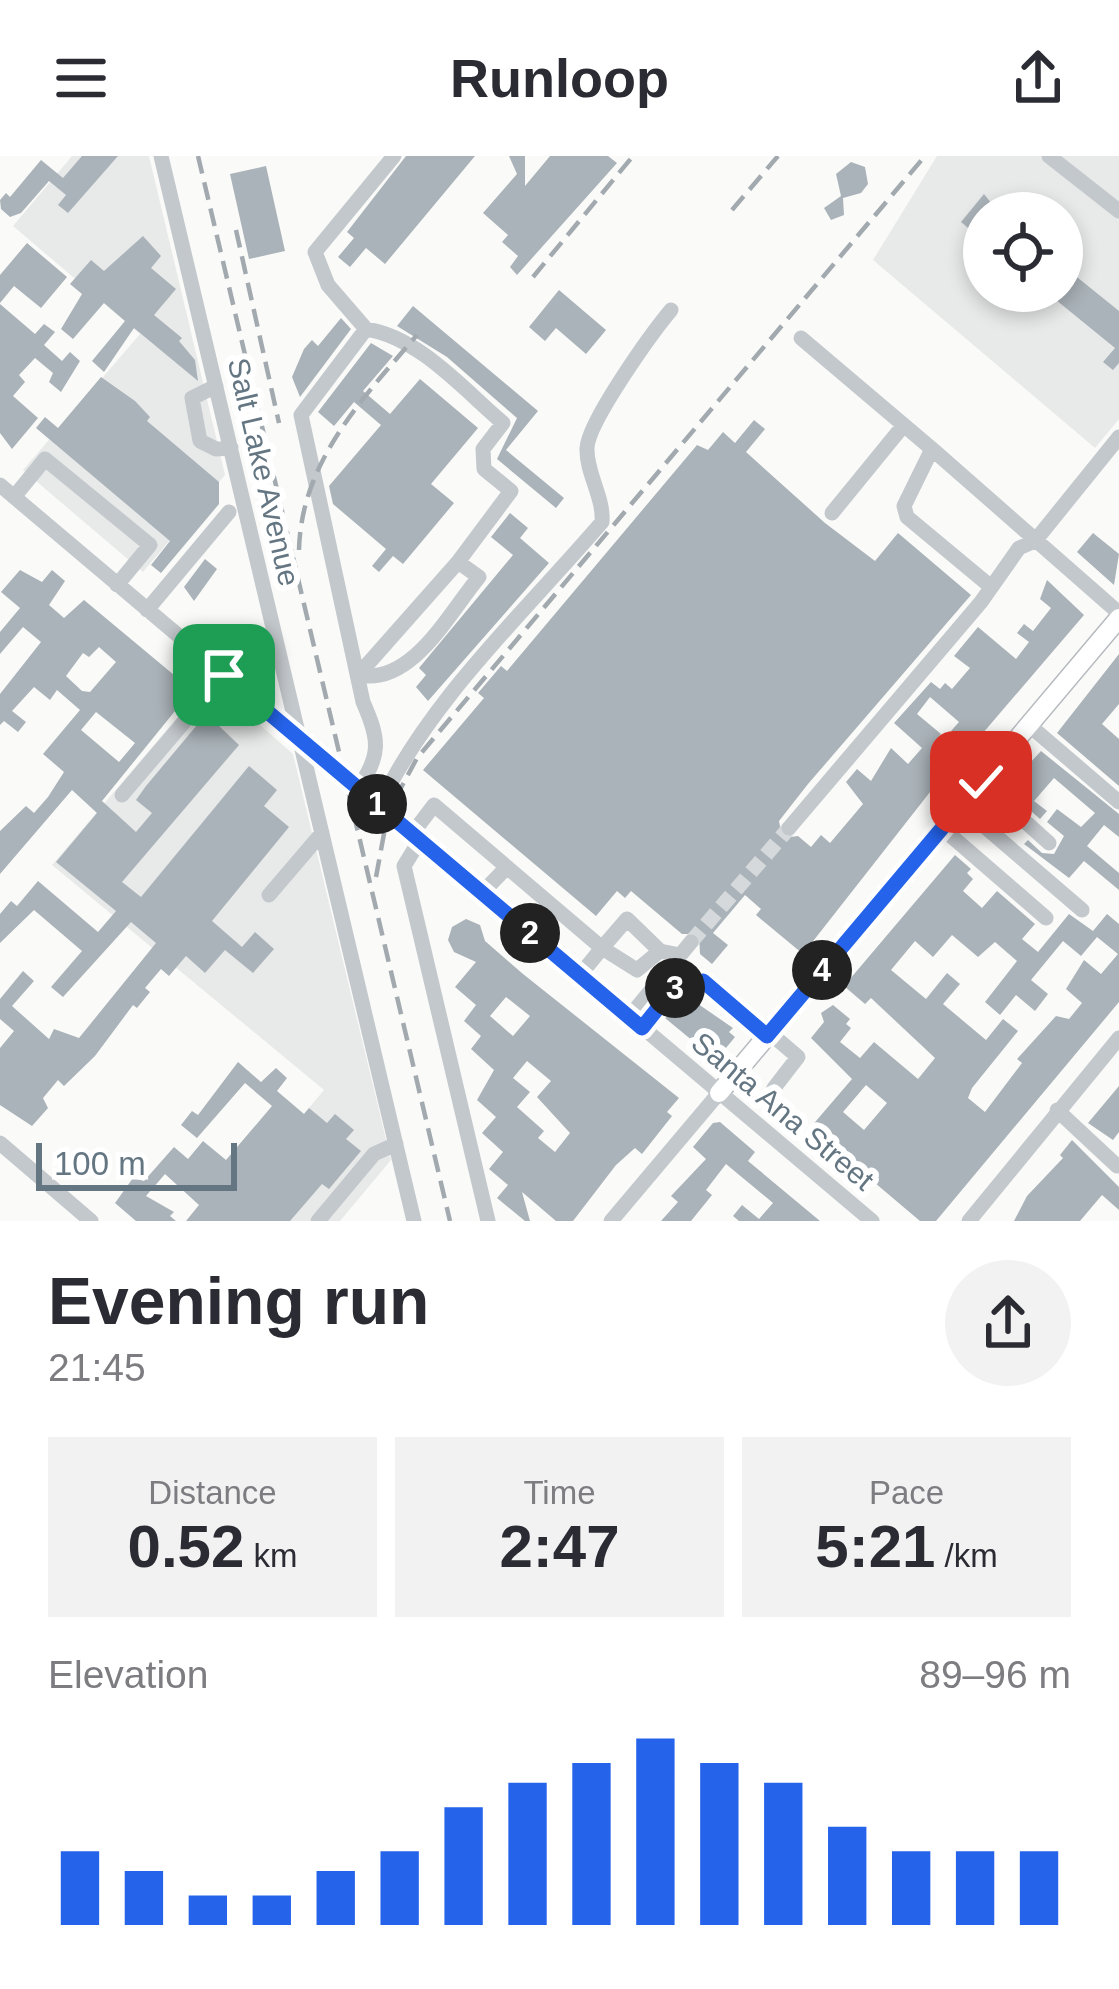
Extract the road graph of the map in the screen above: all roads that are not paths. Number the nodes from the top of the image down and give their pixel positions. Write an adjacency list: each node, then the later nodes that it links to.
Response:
1 (161, 156): 8 (street, Salt Lake Avenue)
2 (394, 156): 6 (street)
3 (1049, 156): 4 (street)
4 (1119, 211)
5 (670, 310): 31 (street)
6 (366, 329): 18 (street); 24 (street)
7 (802, 338): 9 (street)
8 (216, 386): 11 (street, Salt Lake Avenue); 11 (street)
9 (903, 426): 12 (street); 16 (street)
10 (1119, 437): 17 (street)
11 (231, 448): 26 (street, Salt Lake Avenue)
12 (932, 449): 17 (street); 20 (street)
13 (0, 485): 14 (street, Santa Ana Street)
14 (14, 497): 19 (street, Santa Ana Street); 19 (street)
15 (230, 512): 21 (street)
16 (832, 513)
17 (1035, 541): 20 (street); 22 (street)
18 (458, 562): 24 (street); 24 (street)
19 (117, 585): 21 (street, Santa Ana Street)
20 (990, 586): 33 (street)
21 (147, 610): 23 (street, Santa Ana Street)
22 (1119, 616): 25 (main road)
23 (224, 675): 26 (street, Santa Ana Street); 29 (street)
24 (358, 675): 28 (street)
25 (1029, 725): 27 (main road); 30 (street)
26 (302, 742): 28 (street, Santa Ana Street); 35 (street, Salt Lake Avenue)
27 (981, 782): 32 (main road); 37 (street)
28 (358, 788): 31 (street, Santa Ana Street)
29 (122, 795)
30 (1119, 802)
31 (379, 806): 36 (street, Santa Ana Street)
32 (961, 806): 34 (main road); 41 (street)
33 (788, 828)
34 (943, 828): 42 (street); 47 (main road)
35 (322, 833): 40 (street); 53 (street, Salt Lake Avenue)
36 (416, 837): 38 (street); 39 (street, Santa Ana Street); 58 (street)
37 (1049, 843)
38 (507, 867): 39 (street); 43 (street)
39 (482, 893): 45 (street, Santa Ana Street)
40 (269, 895)
41 (1082, 910)
42 (1046, 918)
43 (602, 948): 44 (street); 44 (street); 45 (street)
44 (660, 951): 46 (street)
45 (580, 975): 46 (street, Santa Ana Street)
46 (636, 1023): 47 (street); 50 (street, Santa Ana Street)
47 (769, 1034): 49 (street); 50 (main road)
48 (1119, 1038): 51 (street)
49 (774, 1088)
50 (719, 1094): 59 (street); 60 (street, Santa Ana Street)
51 (1057, 1110): 54 (street); 61 (street)
52 (0, 1144): 55 (street)
53 (396, 1144): 56 (street); 57 (street, Salt Lake Avenue)
54 (1118, 1166)
55 (92, 1221)
56 (318, 1221)
57 (414, 1221)
58 (488, 1221)
59 (611, 1221)
60 (872, 1221)
61 (969, 1221)

